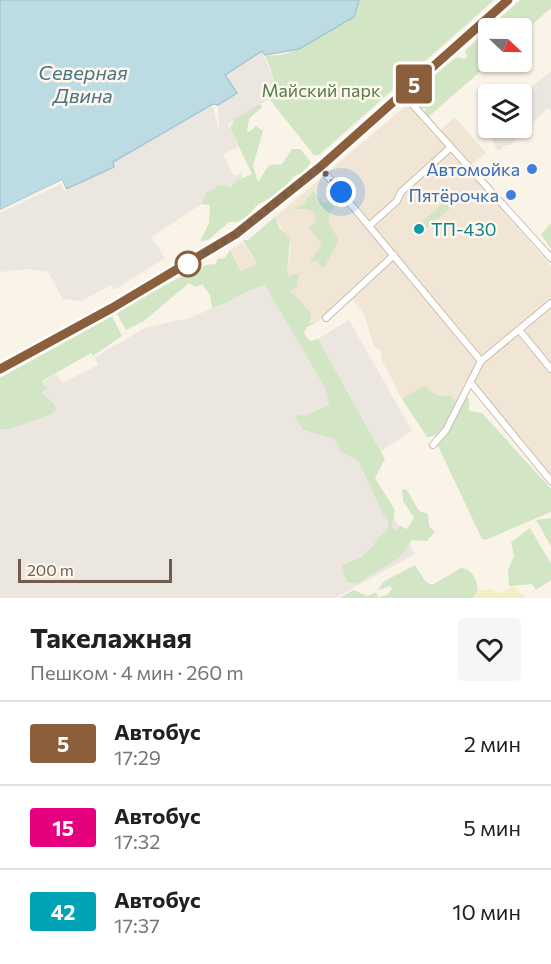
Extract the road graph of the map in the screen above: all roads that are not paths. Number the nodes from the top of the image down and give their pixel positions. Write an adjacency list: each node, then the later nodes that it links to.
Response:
1 (508, 0): 2 (main road)
2 (403, 94): 3 (street); 4 (main road)
3 (450, 148): 5 (street); 7 (street)
4 (320, 167): 5 (street); 12 (main road)
5 (369, 226): 6 (street)
6 (394, 255): 9 (street); 11 (street)
7 (551, 258)
8 (551, 303): 10 (street)
9 (326, 318)
10 (520, 331): 11 (street); 13 (street)
11 (481, 360): 14 (street)
12 (0, 369)
13 (551, 369)
14 (470, 382): 15 (street); 16 (street)
15 (433, 445)
16 (551, 481)

